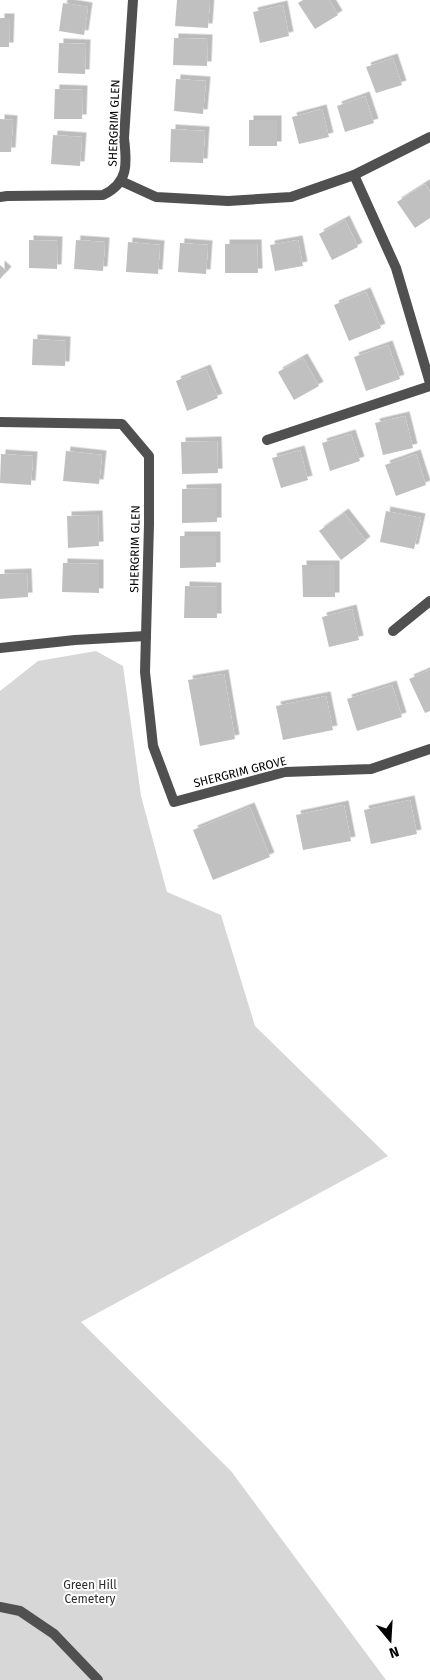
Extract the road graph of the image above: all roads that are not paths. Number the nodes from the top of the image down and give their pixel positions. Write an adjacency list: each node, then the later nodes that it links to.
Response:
1 (133, 0): 4 (street, SHERGRIM GLEN)
2 (430, 137): 3 (street)
3 (354, 175): 4 (street); 6 (street)
4 (121, 180): 5 (street, SHERGRIM GLEN)
5 (0, 197)
6 (430, 384): 8 (street)
7 (0, 422): 11 (street, SHERGRIM GLEN)
8 (267, 440)
9 (430, 601): 10 (street)
10 (393, 631)
11 (146, 636): 12 (street); 14 (street, SHERGRIM GLEN)
12 (0, 648)
13 (430, 748): 14 (street, SHERGRIM GROVE)
14 (174, 802)
15 (0, 1607): 16 (street)
16 (98, 1680)

